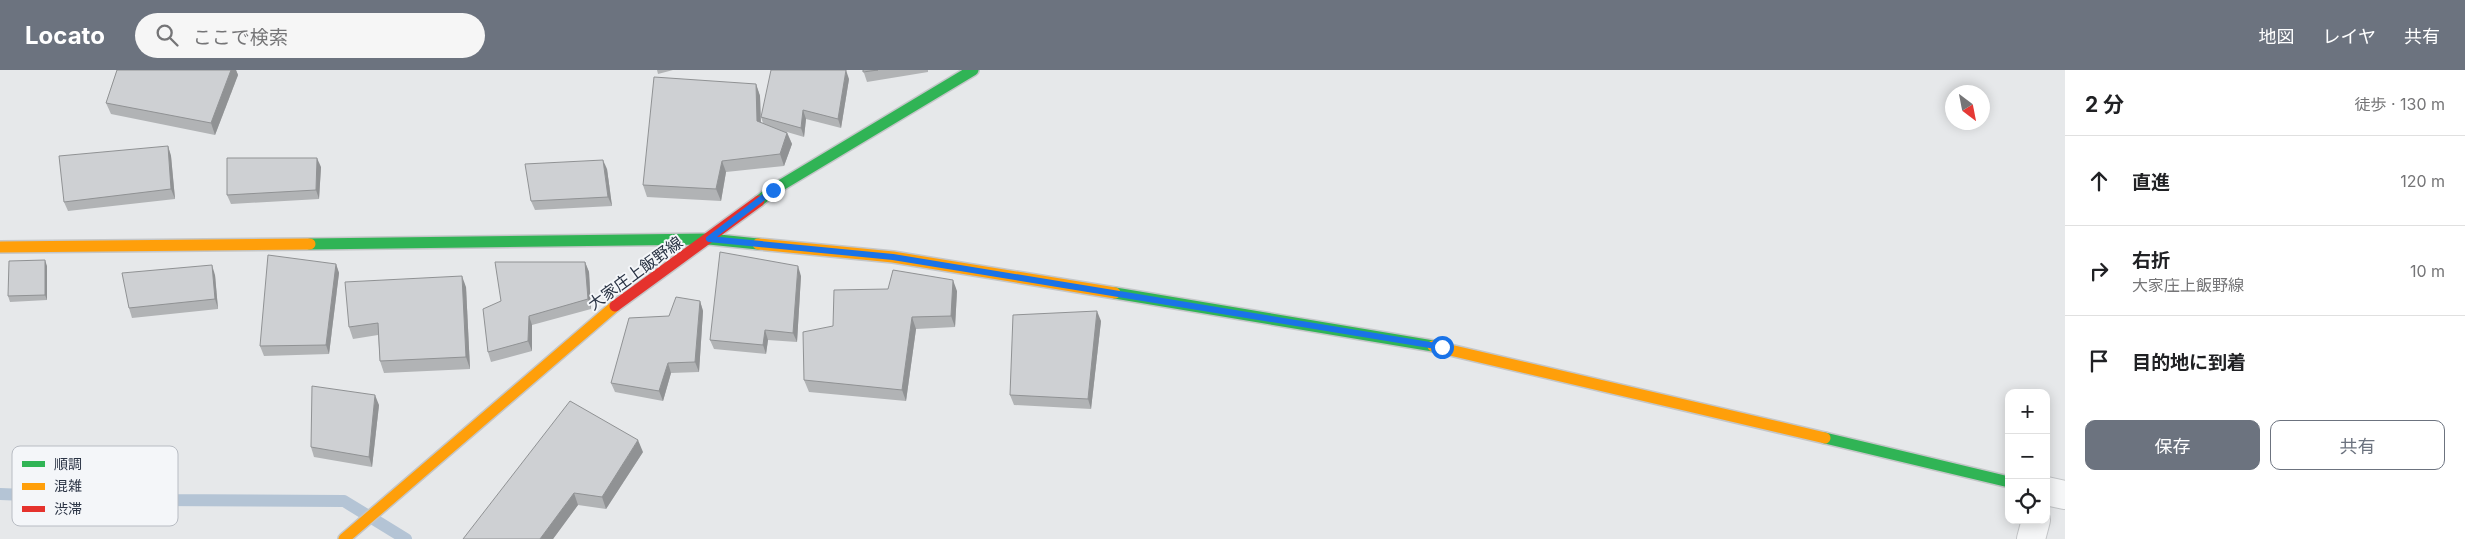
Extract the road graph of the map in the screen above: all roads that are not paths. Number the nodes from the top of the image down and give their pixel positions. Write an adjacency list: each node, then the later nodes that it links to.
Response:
1 (973, 70): 2 (street, 大家庄上飯野線)
2 (709, 239): 3 (street); 4 (street); 8 (street, 大家庄上飯野線)
3 (0, 247)
4 (2005, 481)
5 (2050, 492): 6 (street)
6 (2065, 495)
7 (2035, 524): 9 (street)
8 (344, 539)
9 (2031, 539)

